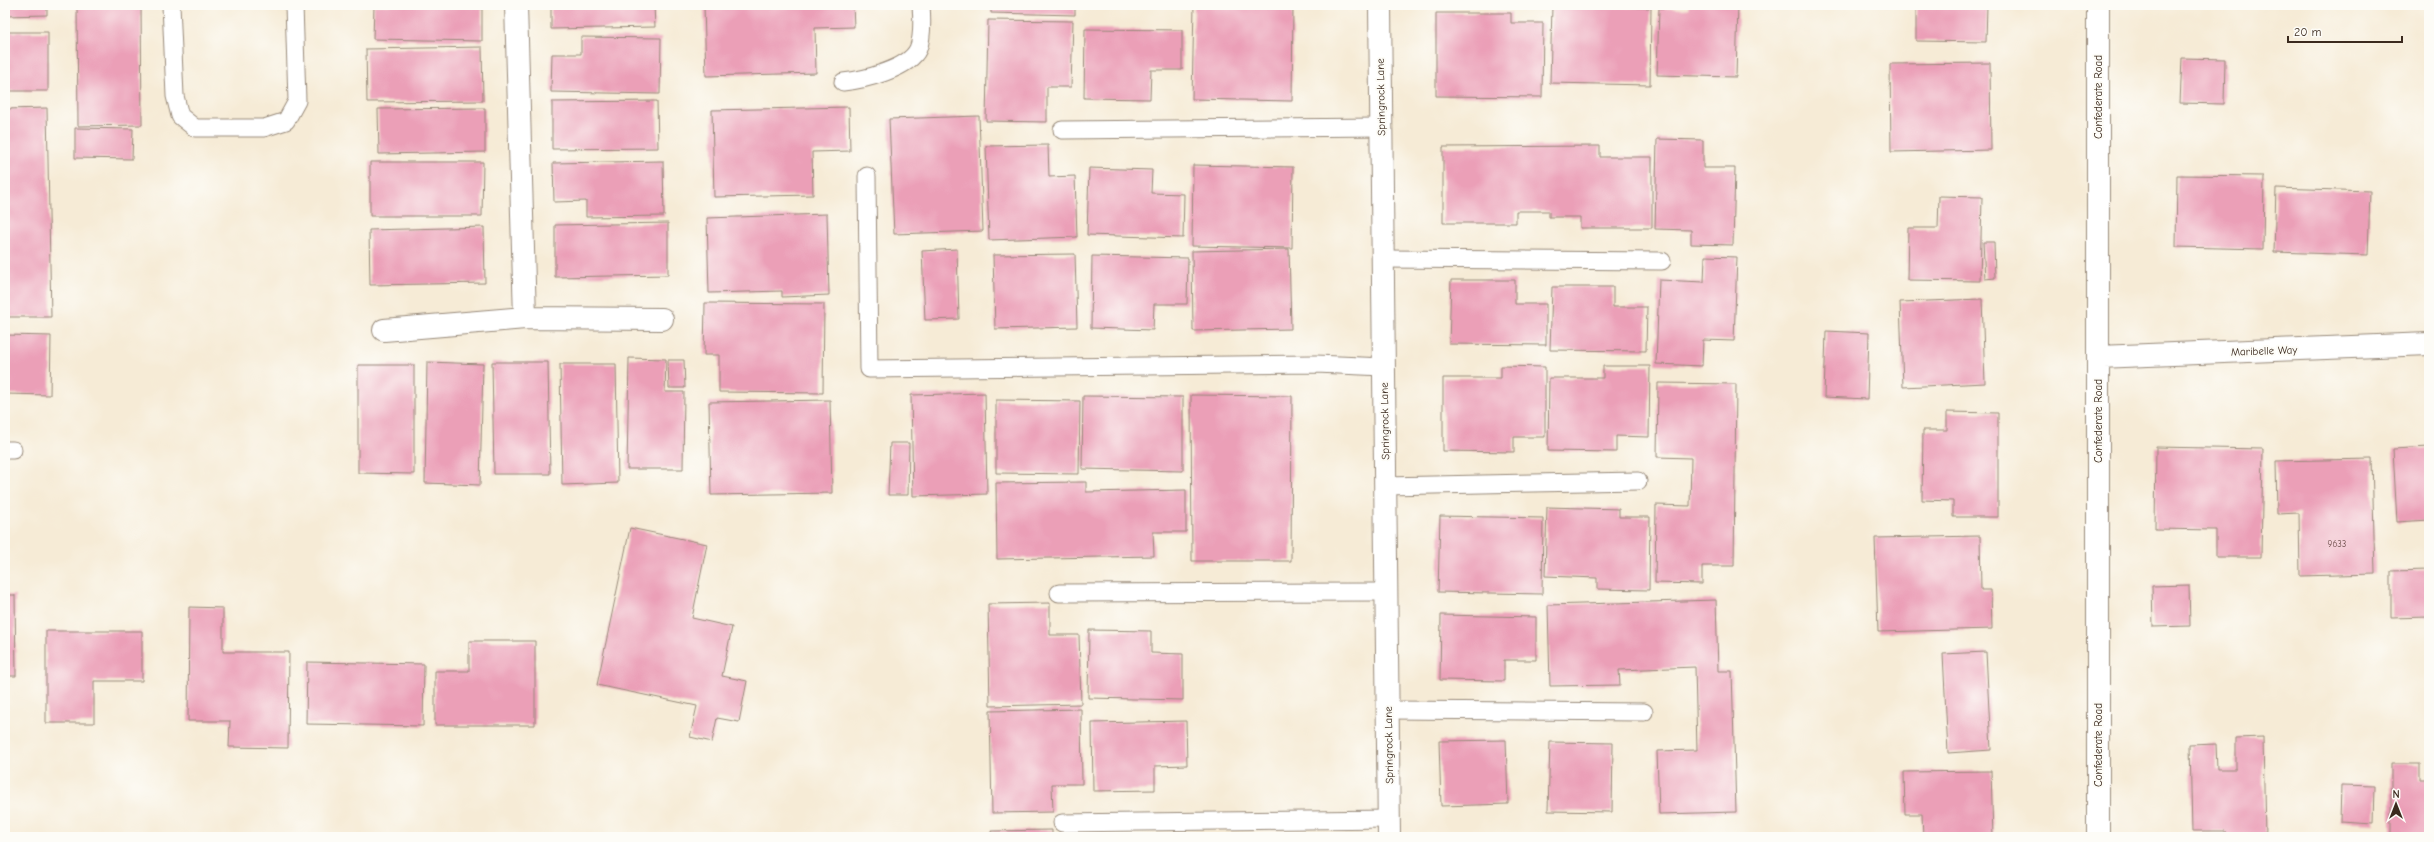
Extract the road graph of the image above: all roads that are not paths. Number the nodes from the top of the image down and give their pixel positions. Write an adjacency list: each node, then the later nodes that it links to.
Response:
1 (171, 5): 2 (lane)
2 (294, 5)
3 (516, 5): 13 (street)
4 (922, 5): 7 (lane)
5 (1380, 5): 8 (street, Springrock Lane)
6 (2098, 5): 17 (street, Confederate Road)
7 (843, 82)
8 (1382, 127): 9 (lane); 11 (street, Springrock Lane)
9 (1062, 130)
10 (867, 176): 18 (lane)
11 (1383, 259): 12 (lane); 18 (street, Springrock Lane)
12 (1662, 261)
13 (525, 318): 14 (street); 15 (street)
14 (662, 320)
15 (384, 330)
16 (2429, 344): 17 (street, Maribelle Way)
17 (2098, 357): 27 (street, Confederate Road)
18 (1384, 367): 20 (street, Springrock Lane)
19 (1638, 481): 20 (lane)
20 (1385, 486): 21 (street, Springrock Lane)
21 (1386, 592): 22 (lane); 23 (street, Springrock Lane)
22 (1059, 593)
23 (1388, 710): 24 (lane); 26 (street, Springrock Lane)
24 (1644, 712)
25 (1062, 823): 26 (lane)
26 (1389, 828)
27 (2098, 837)

